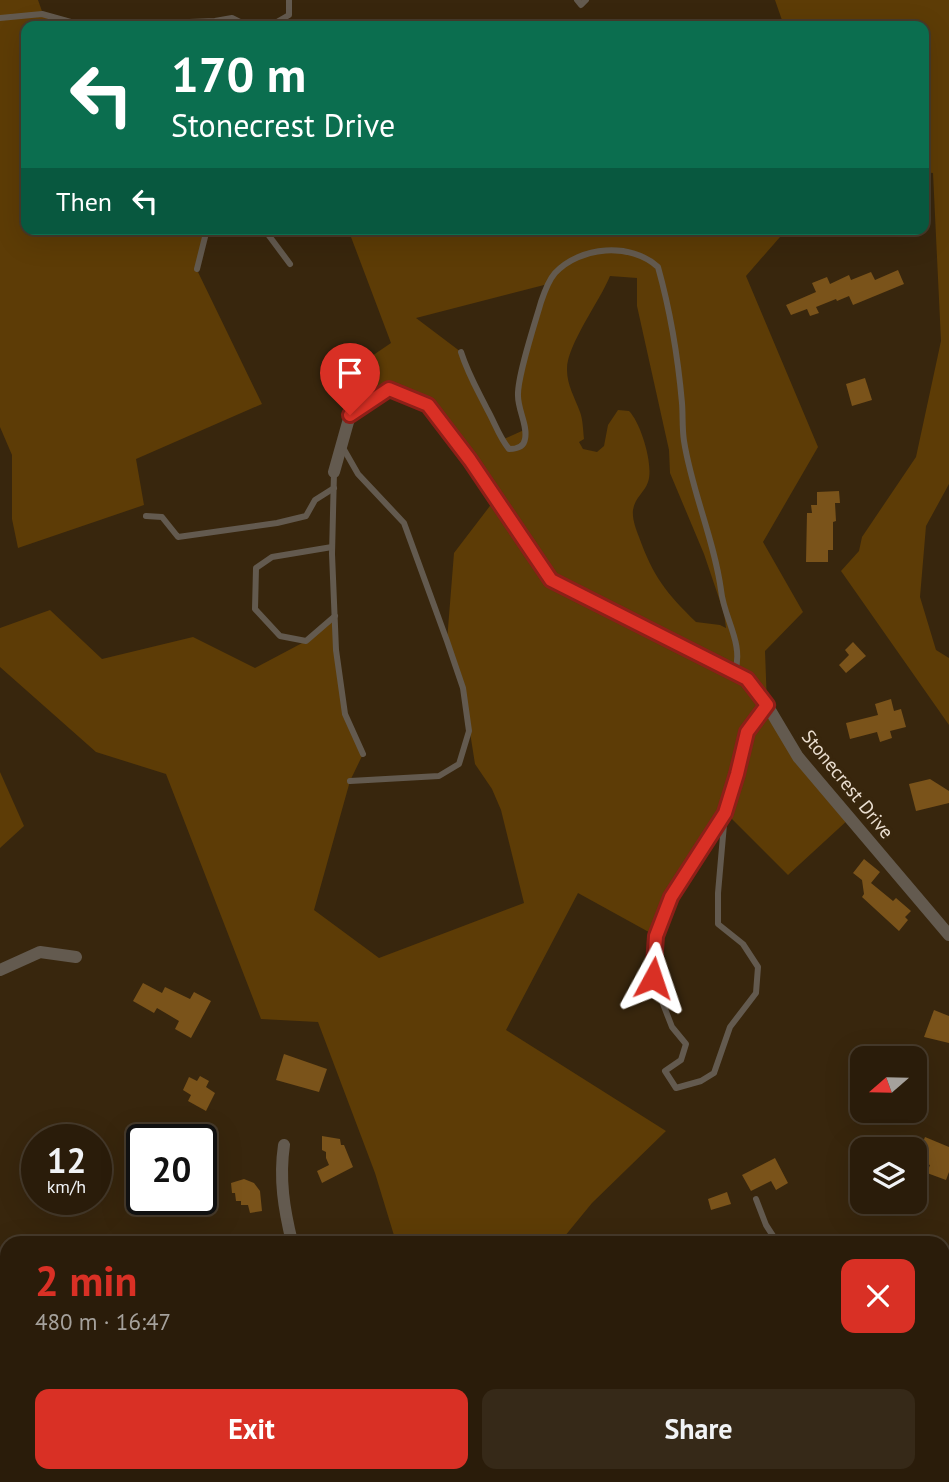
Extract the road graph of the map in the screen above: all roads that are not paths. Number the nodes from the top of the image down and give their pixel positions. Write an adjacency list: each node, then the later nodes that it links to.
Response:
1 (289, 0): 8 (lane)
2 (577, 0): 3 (lane)
3 (586, 0)
4 (0, 18): 5 (lane)
5 (68, 21)
6 (215, 21): 7 (lane)
7 (236, 21)
8 (279, 21)
9 (206, 235): 12 (lane)
10 (268, 235): 11 (lane)
11 (290, 264)
12 (197, 270)
13 (461, 352): 20 (lane)
14 (341, 445): 15 (street, Stonecrest Drive); 20 (street, Stonecrest Drive); 23 (lane)
15 (334, 472): 16 (lane)
16 (334, 488): 17 (lane); 18 (lane)
17 (146, 516)
18 (332, 547): 19 (lane); 19 (lane)
19 (335, 616): 22 (lane)
20 (735, 672): 21 (street, Stonecrest Drive)
21 (767, 705): 24 (lane); 25 (street, Stonecrest Drive)
22 (363, 754)
23 (350, 781)
24 (725, 813): 24 (lane)
25 (949, 935)
26 (76, 957): 27 (street)
27 (0, 970)
28 (284, 1145): 30 (street)
29 (756, 1199): 31 (lane)
30 (291, 1236)
31 (773, 1236)

